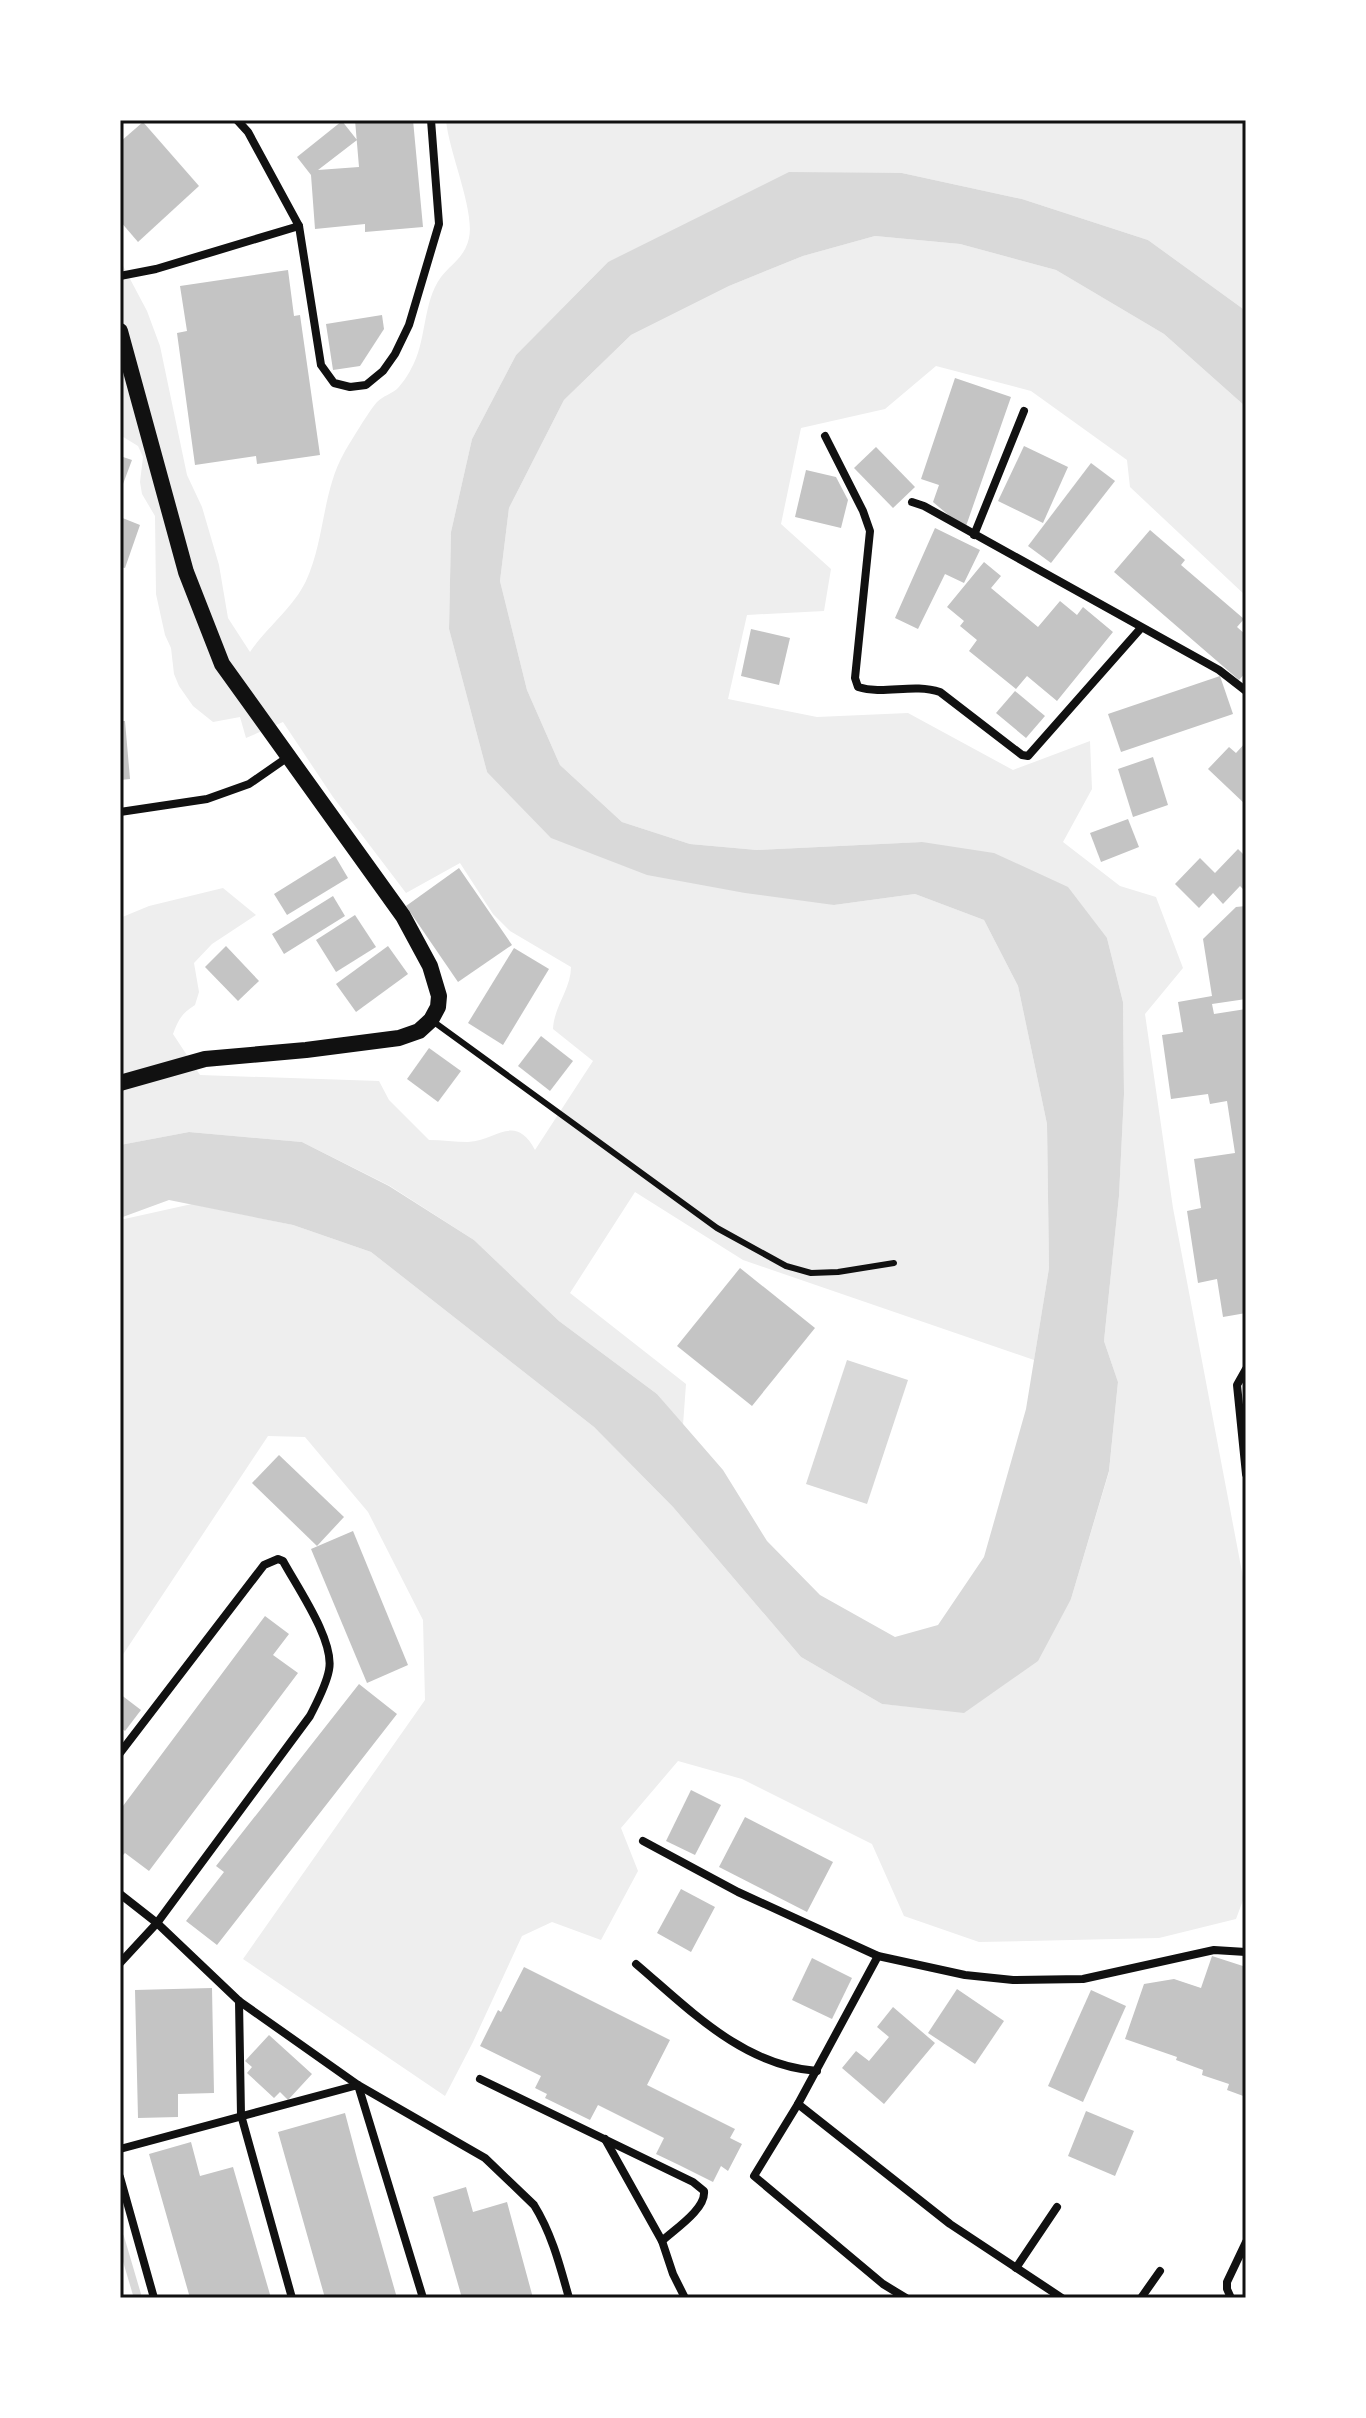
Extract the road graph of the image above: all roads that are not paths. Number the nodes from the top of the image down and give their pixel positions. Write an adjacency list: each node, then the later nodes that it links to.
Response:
1 (237, 120): 3 (street)
2 (431, 120): 3 (street)
3 (299, 226): 4 (street)
4 (120, 276)
5 (120, 331): 12 (main road)
6 (1024, 411): 9 (street)
7 (825, 436): 10 (street)
8 (912, 502): 9 (street)
9 (974, 535): 10 (street)
10 (1141, 628): 11 (street)
11 (1246, 691)
12 (288, 756): 13 (street); 14 (main road)
13 (120, 812)
14 (431, 1020): 15 (main road); 16 (lane)
15 (120, 1083)
16 (894, 1263)
17 (1246, 1369): 18 (street)
18 (1246, 1474)
19 (120, 1753): 22 (street)
20 (643, 1841): 24 (street)
21 (120, 1894): 22 (street)
22 (157, 1923): 25 (street); 27 (street)
23 (1246, 1952): 24 (street)
24 (878, 1956): 28 (street)
25 (120, 1963)
26 (636, 1964): 28 (street)
27 (239, 2001): 30 (street); 32 (street)
28 (817, 2071): 31 (street)
29 (480, 2079): 33 (street)
30 (358, 2085): 32 (street); 43 (street); 44 (street)
31 (798, 2104): 39 (street); 46 (street)
32 (241, 2115): 34 (street); 42 (street)
33 (605, 2139): 37 (street); 37 (street)
34 (120, 2149)
35 (120, 2177): 41 (street)
36 (1057, 2207): 39 (street)
37 (662, 2241): 45 (street)
38 (1246, 2242): 49 (street)
39 (1016, 2268): 47 (street)
40 (1160, 2271): 48 (street)
41 (154, 2298)
42 (292, 2298)
43 (423, 2298)
44 (569, 2298)
45 (685, 2298)
46 (906, 2298)
47 (1062, 2298)
48 (1141, 2298)
49 (1231, 2298)

